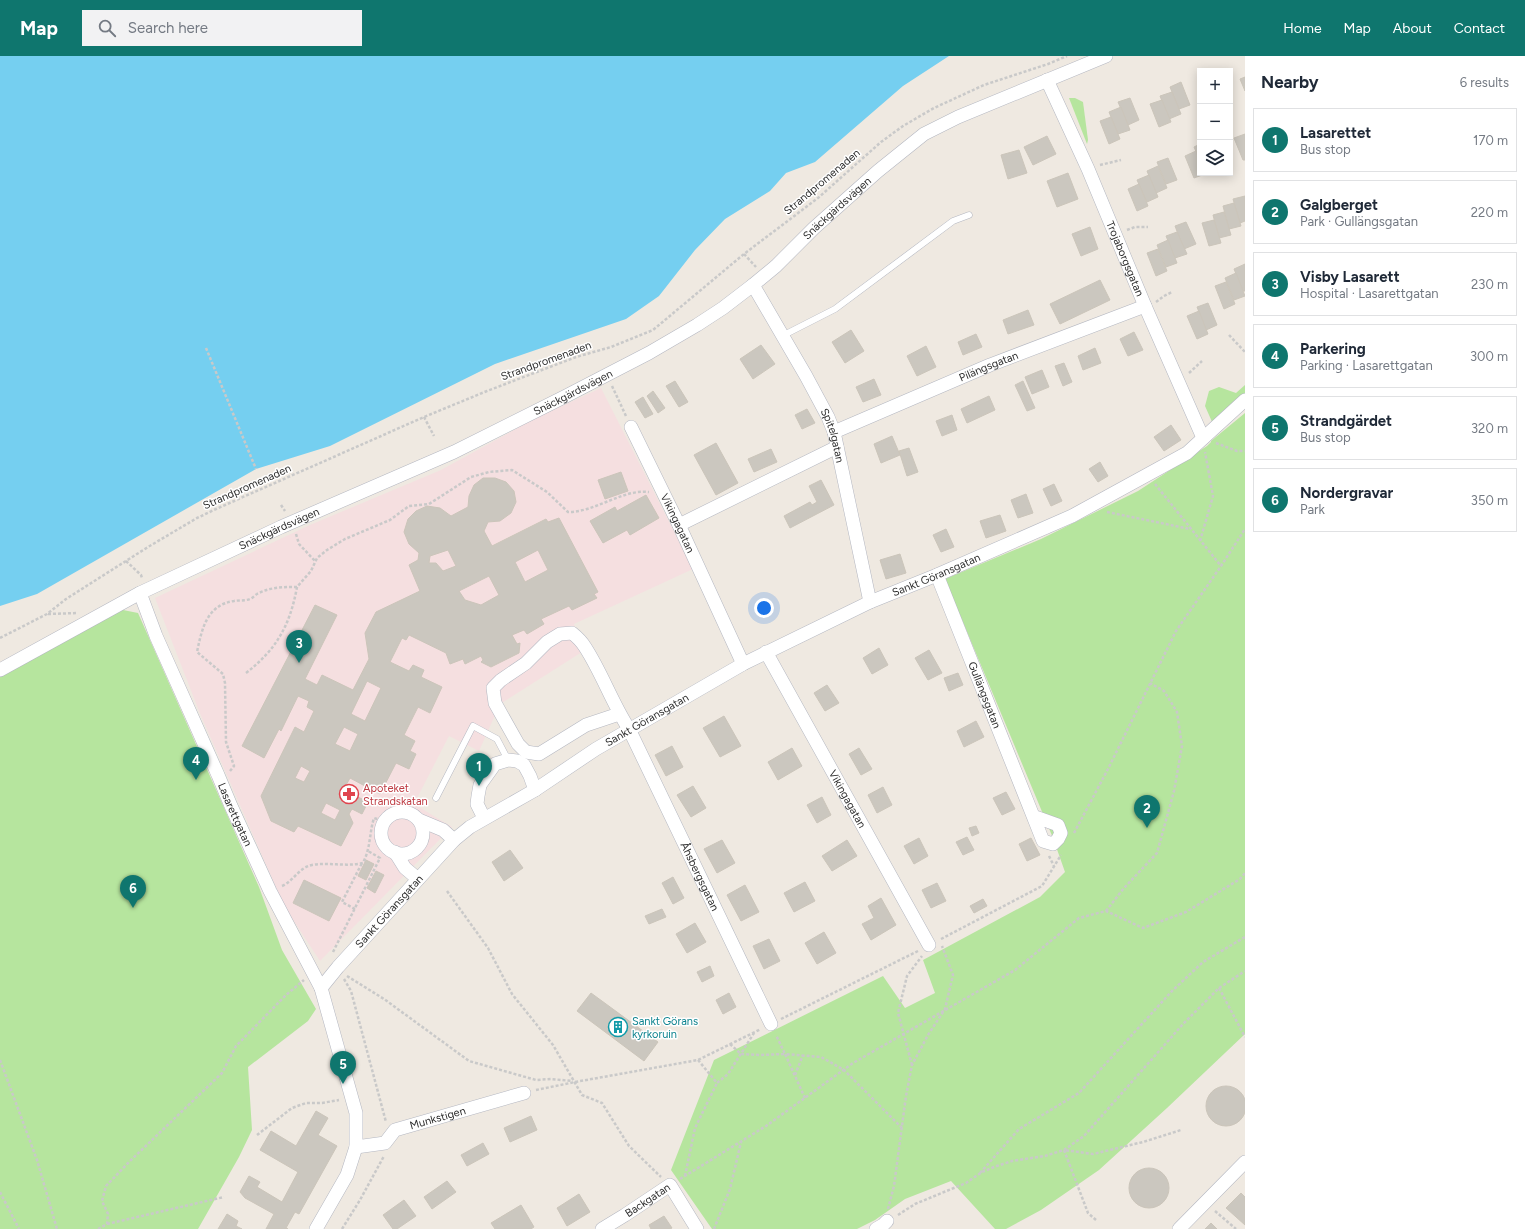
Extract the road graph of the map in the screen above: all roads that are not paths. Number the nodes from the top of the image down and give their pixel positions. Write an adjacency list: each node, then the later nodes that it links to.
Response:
1 (1106, 56): 2 (street, Snäckgärdsvägen)
2 (1047, 80): 4 (street, Snäckgärdsvägen); 5 (street, Trojaborgsgatan)
3 (968, 215): 6 (lane)
4 (753, 285): 6 (street, Spitelgatan); 14 (street, Snäckgärdsvägen)
5 (1145, 306): 9 (street, Pilängsgatan); 10 (street, Trojaborgsgatan)
6 (782, 336): 9 (street, Spitelgatan)
7 (1245, 400): 10 (street, Sankt Göransgatan)
8 (631, 427): 12 (street, Vikingagatan)
9 (834, 432): 11 (street, Spitelgatan)
10 (1203, 438): 13 (street, Sankt Göransgatan)
11 (837, 448): 12 (street); 15 (street, Spitelgatan)
12 (679, 525): 17 (street, Vikingagatan)
13 (937, 575): 15 (street, Sankt Göransgatan); 24 (street, Gullängsgatan)
14 (144, 591): 18 (street, Snäckgärdsvägen); 31 (street, Lasarettgatan)
15 (870, 602): 16 (street, Sankt Göransgatan)
16 (766, 652): 17 (street, Sankt Göransgatan); 30 (street, Vikingagatan)
17 (743, 664): 20 (street, Sankt Göransgatan)
18 (0, 670)
19 (619, 714): 19 (street, Åhsbergsgatan); 20 (street, Åhsbergsgatan)
20 (629, 729): 22 (street, Sankt Göransgatan); 32 (street, Åhsbergsgatan)
21 (508, 760): 22 (street); 23 (lane); 25 (street)
22 (535, 790): 25 (street, Sankt Göransgatan)
23 (436, 798)
24 (1033, 816)
25 (484, 818): 27 (street, Sankt Göransgatan)
26 (419, 820): 27 (street); 28 (street); 28 (street)
27 (454, 840): 29 (street, Sankt Göransgatan)
28 (395, 852): 29 (street)
29 (418, 879): 31 (street, Sankt Göransgatan)
30 (929, 946)
31 (321, 988): 34 (street)
32 (771, 1024)
33 (524, 1093): 34 (street, Munkstigen)
34 (356, 1147): 37 (street)
35 (1245, 1162): 41 (street)
36 (887, 1221): 40 (street)
37 (316, 1229)
38 (602, 1229): 39 (street, Backgatan)
39 (697, 1229)
40 (876, 1229)
41 (1179, 1229)

